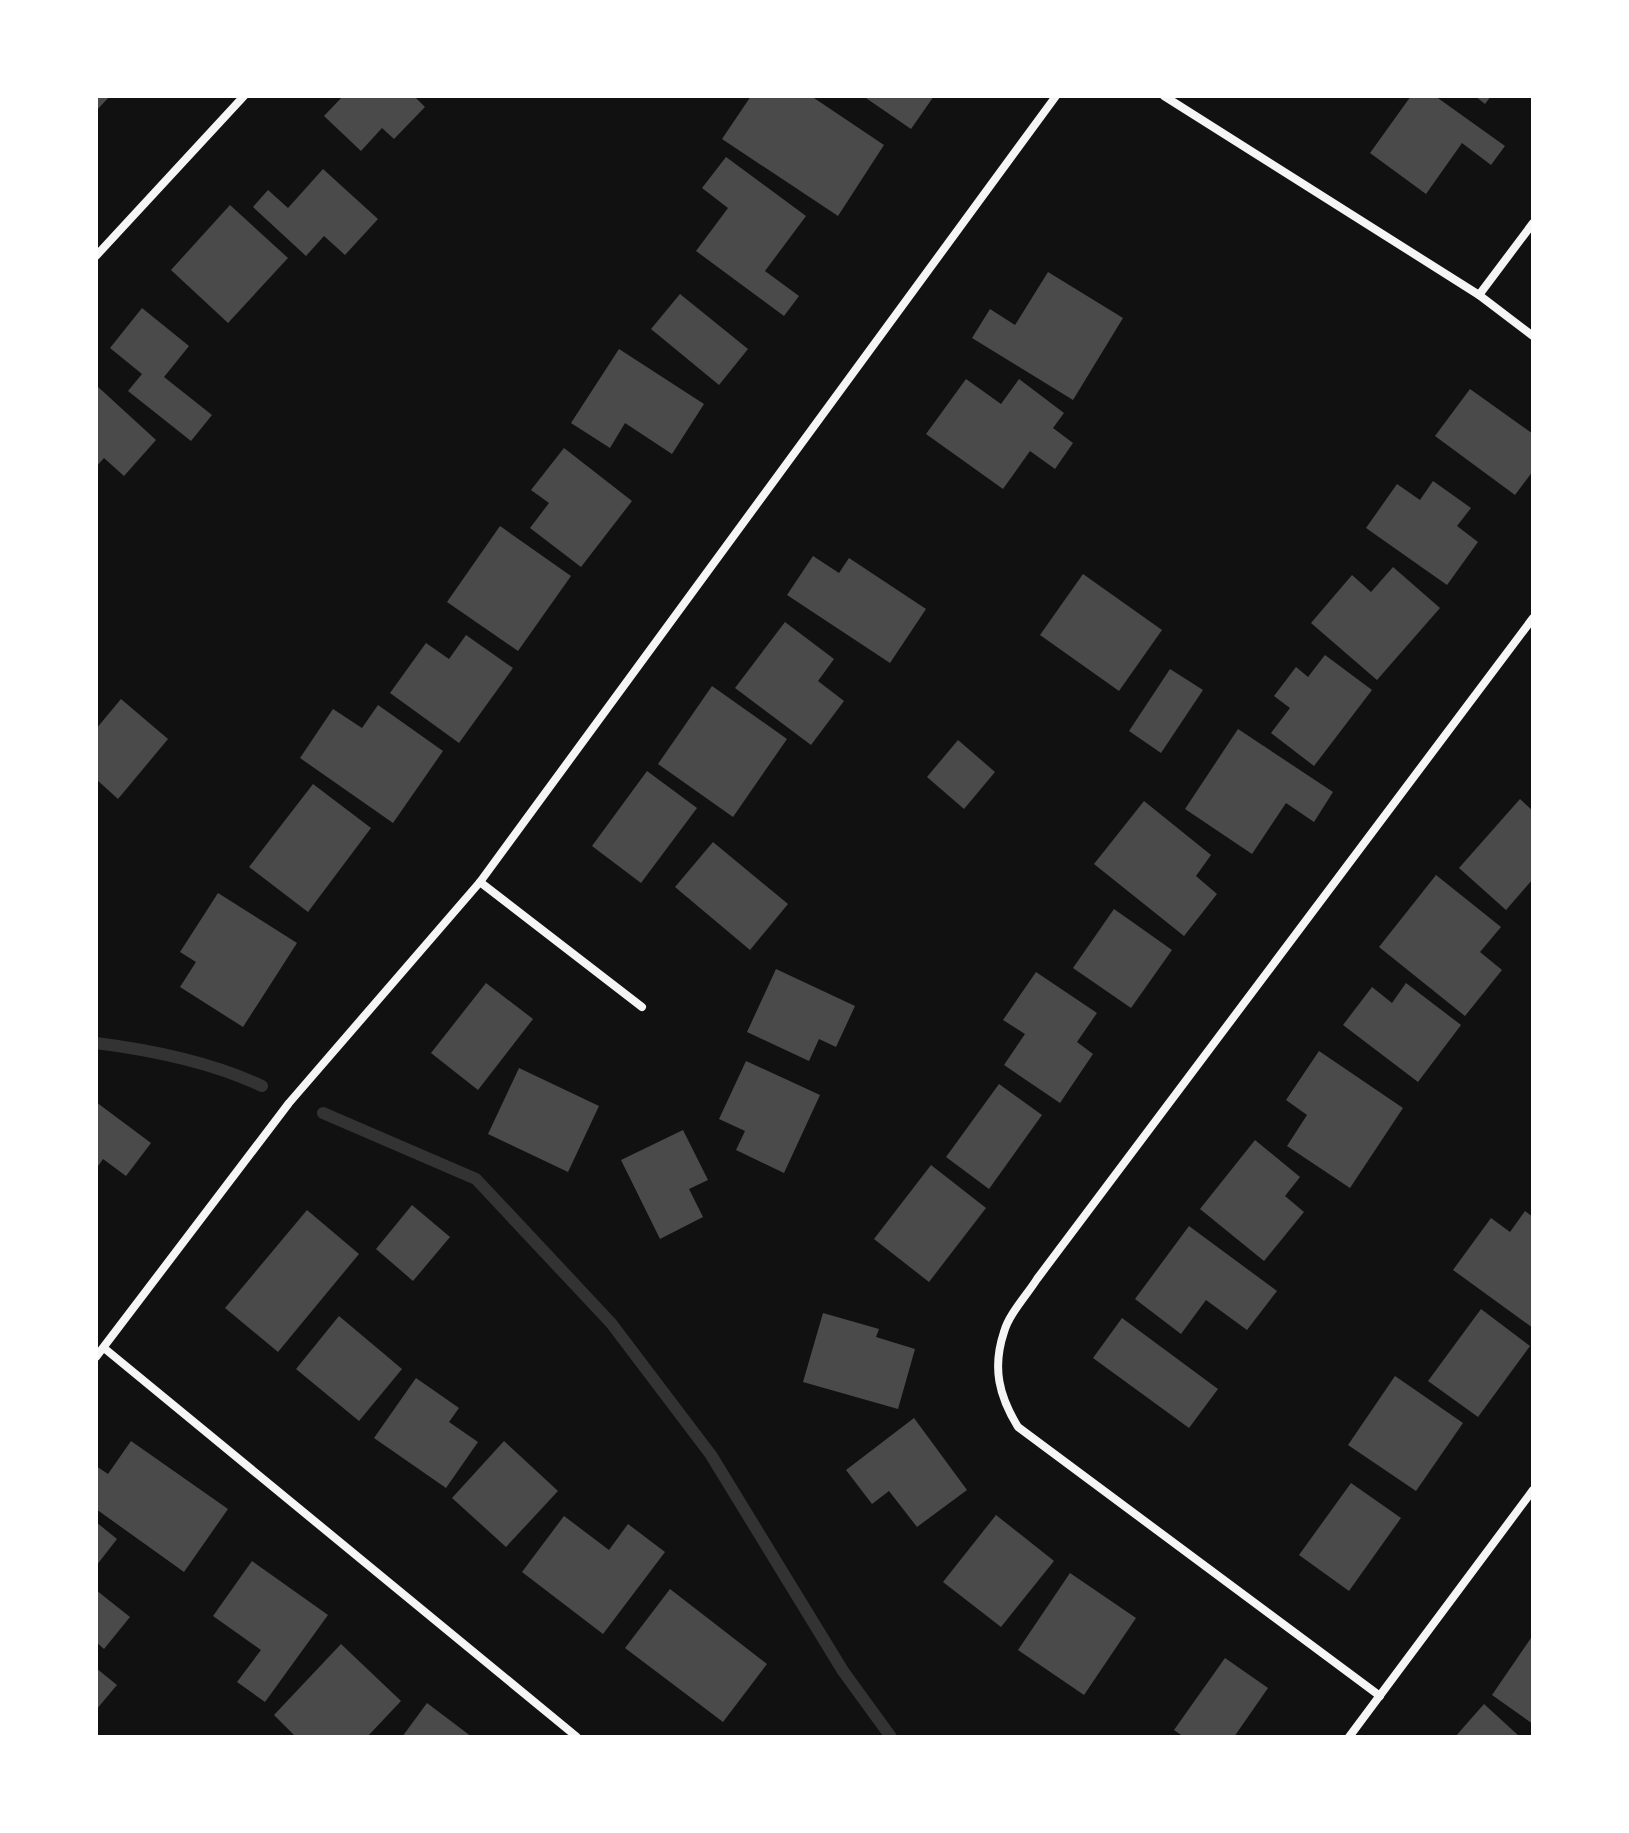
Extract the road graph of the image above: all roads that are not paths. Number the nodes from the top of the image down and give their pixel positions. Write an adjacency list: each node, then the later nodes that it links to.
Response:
1 (244, 96): 5 (street)
2 (1056, 96): 9 (street)
3 (1164, 96): 6 (street)
4 (1533, 223): 6 (street)
5 (96, 256)
6 (1479, 295): 7 (street)
7 (1533, 336)
8 (1533, 618): 14 (street)
9 (480, 882): 10 (street); 11 (street)
10 (642, 1007)
11 (104, 1348): 12 (street); 15 (street)
12 (96, 1357)
13 (1533, 1490): 14 (street)
14 (1380, 1696): 16 (street)
15 (577, 1737)
16 (1349, 1737)

